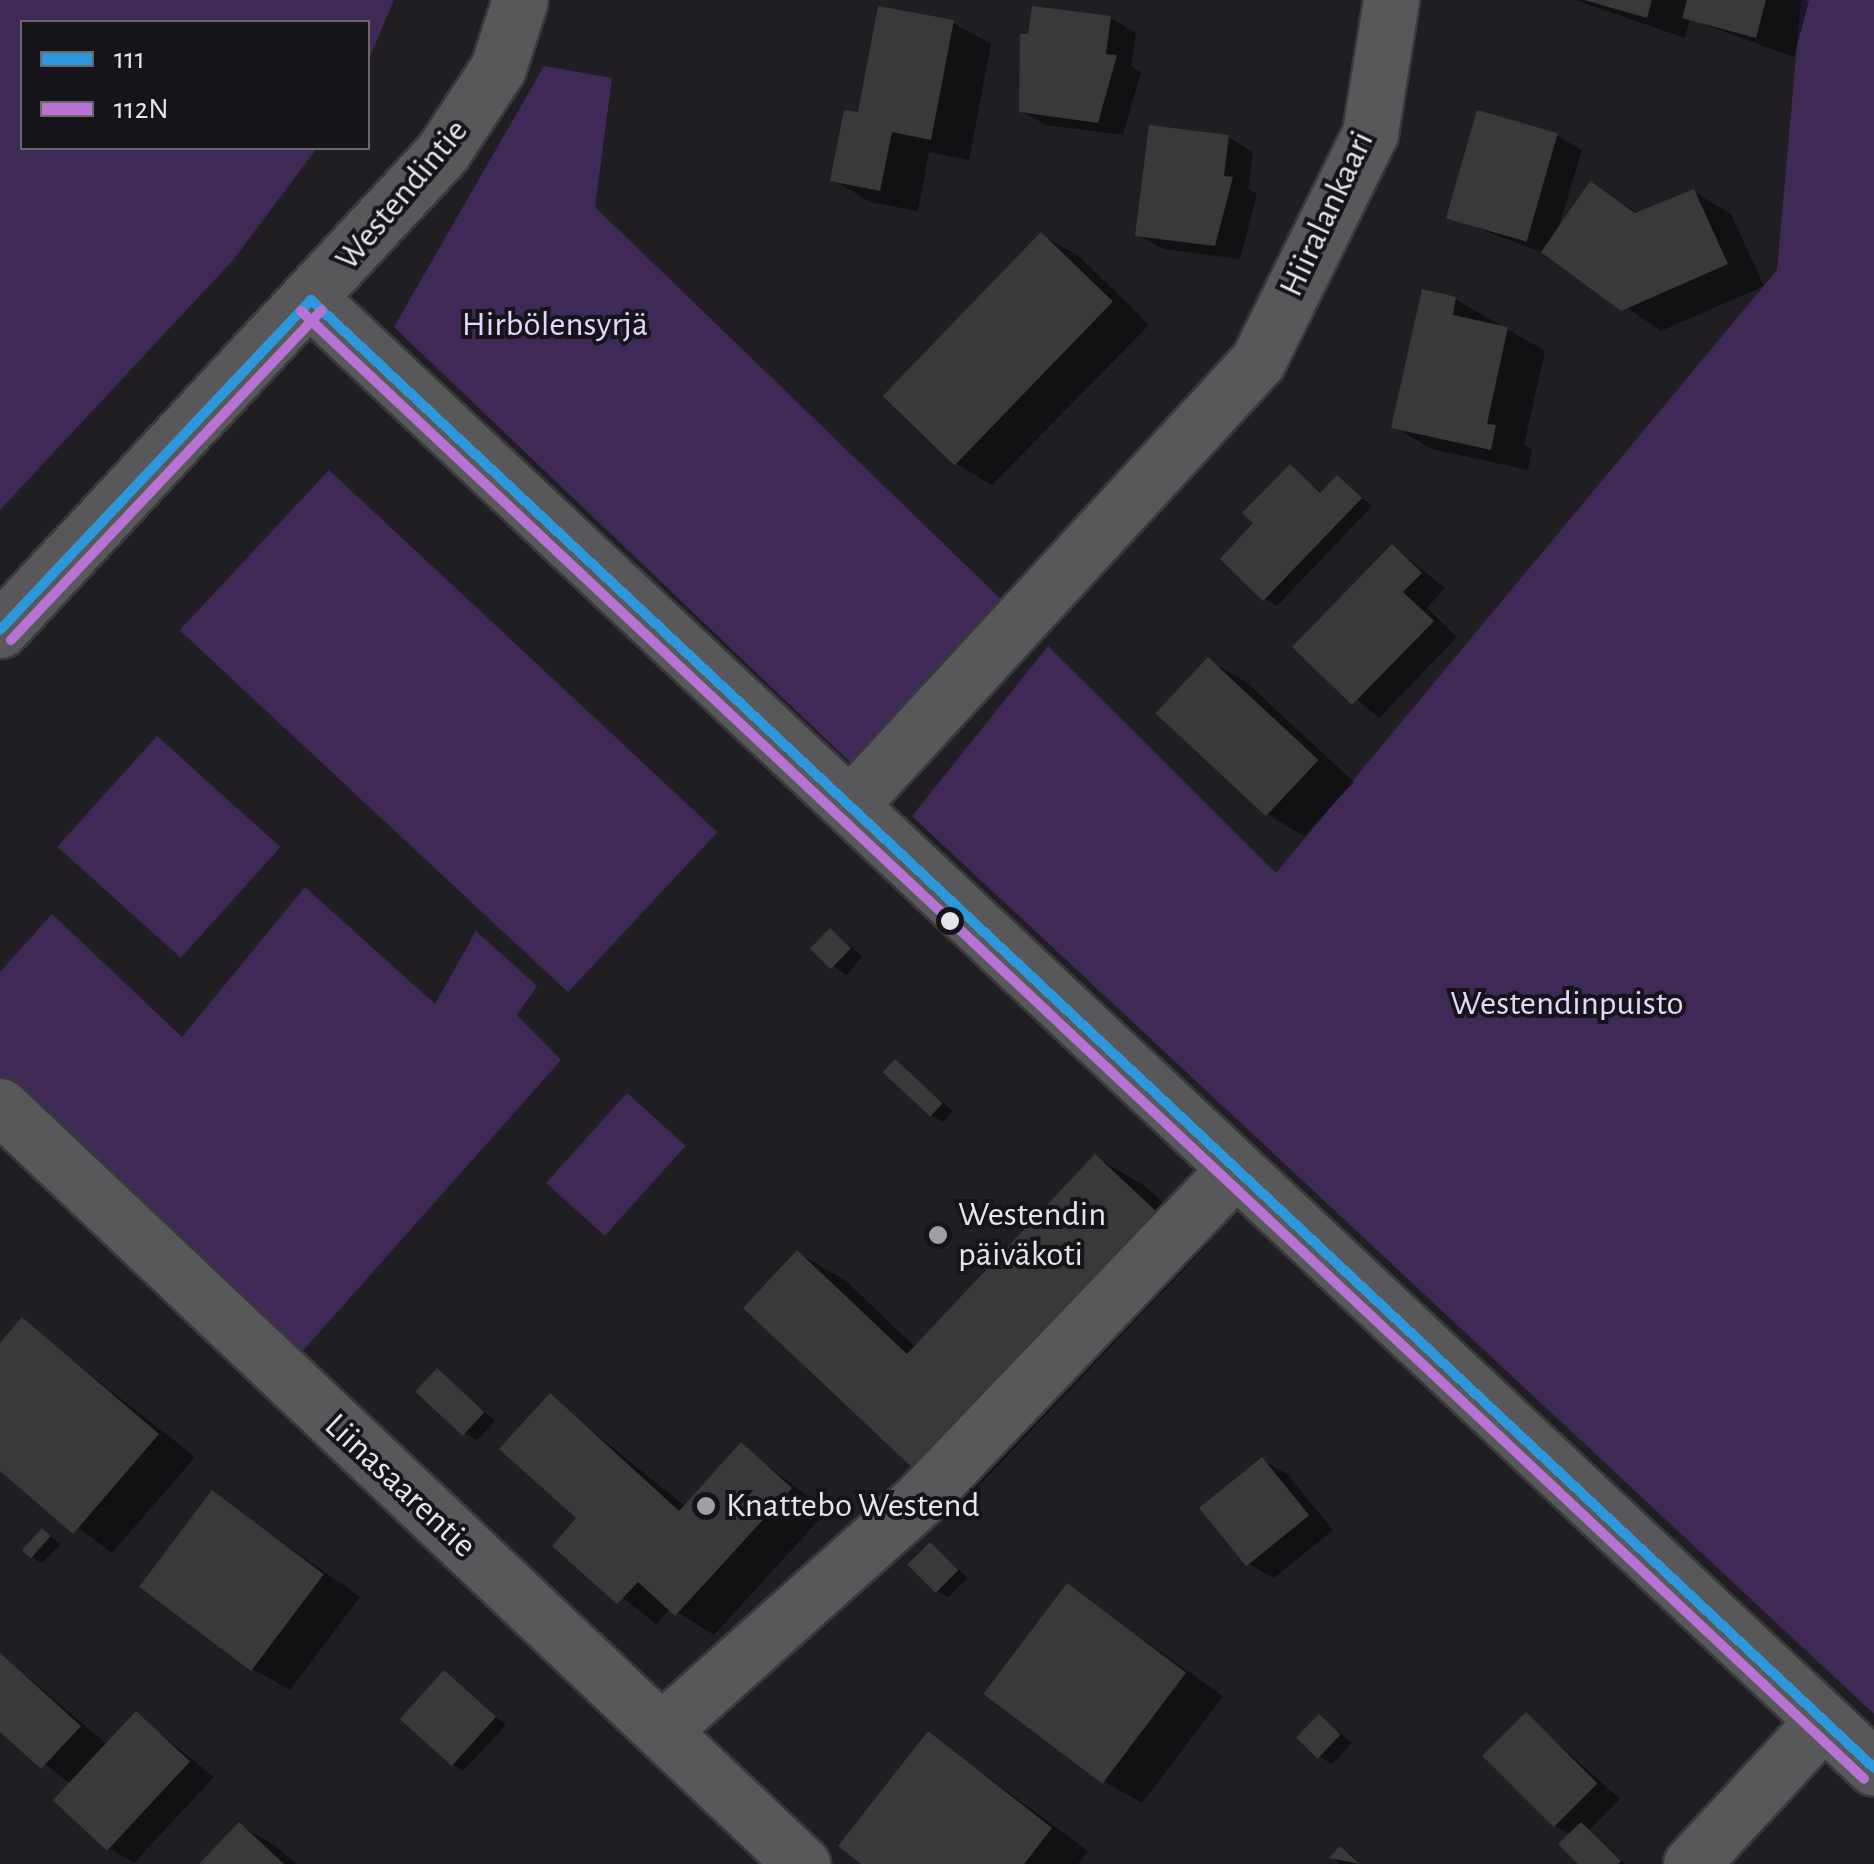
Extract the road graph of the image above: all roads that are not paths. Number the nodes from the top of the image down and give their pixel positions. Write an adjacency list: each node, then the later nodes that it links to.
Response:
1 (520, 0): 3 (street, Westendintie)
2 (1391, 0): 5 (street, Hiiralankaari)
3 (311, 300): 4 (street, Westendintie); 5 (street)
4 (0, 630)
5 (850, 805): 7 (street)
6 (0, 1106): 9 (street, Liinasaarentie)
7 (1234, 1171): 8 (street); 9 (street)
8 (1822, 1722): 10 (street); 12 (street)
9 (663, 1730): 11 (street, Liinasaarentie)
10 (1874, 1768)
11 (802, 1864)
12 (1691, 1864)

